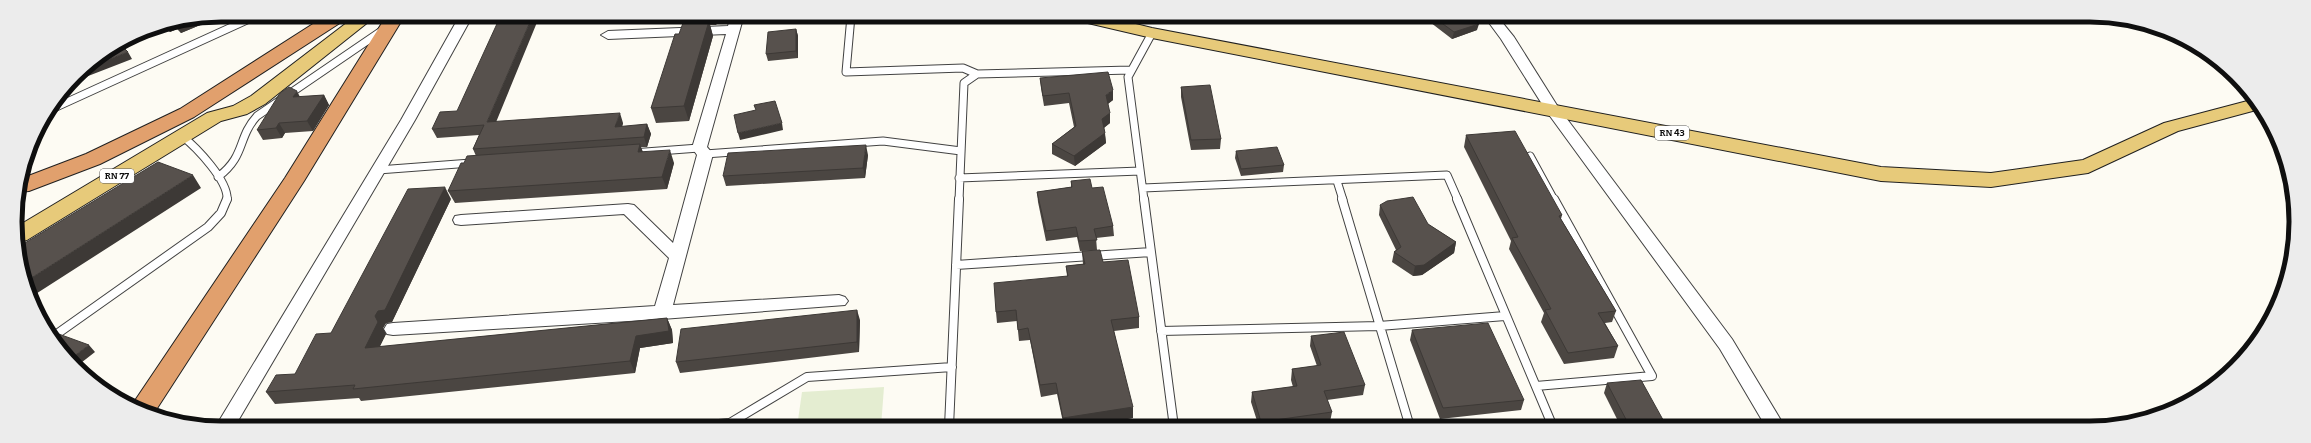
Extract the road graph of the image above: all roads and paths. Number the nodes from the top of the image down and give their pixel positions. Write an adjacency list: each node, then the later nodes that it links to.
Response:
1 (243, 22): 16 (lane)
2 (329, 22): 31 (highway)
3 (343, 22): 19 (main road, RN 77)
4 (359, 22): 19 (main road, RN 77)
5 (391, 22): 28 (lane)
6 (391, 22): 47 (highway)
7 (463, 22): 26 (street)
8 (736, 22): 13 (street); 22 (street)
9 (850, 22): 15 (lane)
10 (1106, 22): 12 (main road, RN 43)
11 (1495, 22): 18 (street)
12 (1152, 33): 14 (lane); 18 (main road, RN 43)
13 (608, 35)
14 (1130, 70): 15 (lane); 27 (lane)
15 (976, 74): 21 (lane)
16 (60, 105)
17 (2251, 105): 18 (main road, RN 43)
18 (1552, 109): 54 (street)
19 (214, 117): 20 (main road, RN 77)
20 (182, 136): 28 (lane); 34 (main road, RN 77)
21 (961, 150): 22 (lane); 29 (lane)
22 (702, 151): 23 (lane); 36 (street)
23 (627, 153)
24 (1530, 156): 46 (lane)
25 (476, 163): 26 (lane)
26 (378, 170): 48 (street)
27 (1140, 171): 29 (lane); 32 (lane)
28 (218, 177): 44 (lane)
29 (959, 178): 37 (lane)
30 (1337, 181): 32 (lane); 40 (lane); 41 (lane)
31 (26, 184)
32 (1143, 188): 35 (lane)
33 (462, 220): 36 (street)
34 (22, 233)
35 (1151, 252): 37 (lane); 43 (lane)
36 (677, 256): 39 (street)
37 (956, 265): 45 (lane)
38 (839, 301): 39 (street)
39 (662, 313): 42 (street)
40 (1505, 316): 41 (lane); 46 (lane)
41 (1380, 326): 43 (lane); 52 (lane)
42 (394, 329)
43 (1161, 331): 51 (lane)
44 (57, 334)
45 (952, 367): 49 (lane); 50 (lane)
46 (1536, 386): 53 (lane)
47 (145, 406)
48 (228, 421)
49 (733, 421)
50 (949, 421)
51 (1173, 421)
52 (1408, 421)
53 (1551, 421)
54 (1772, 421)

